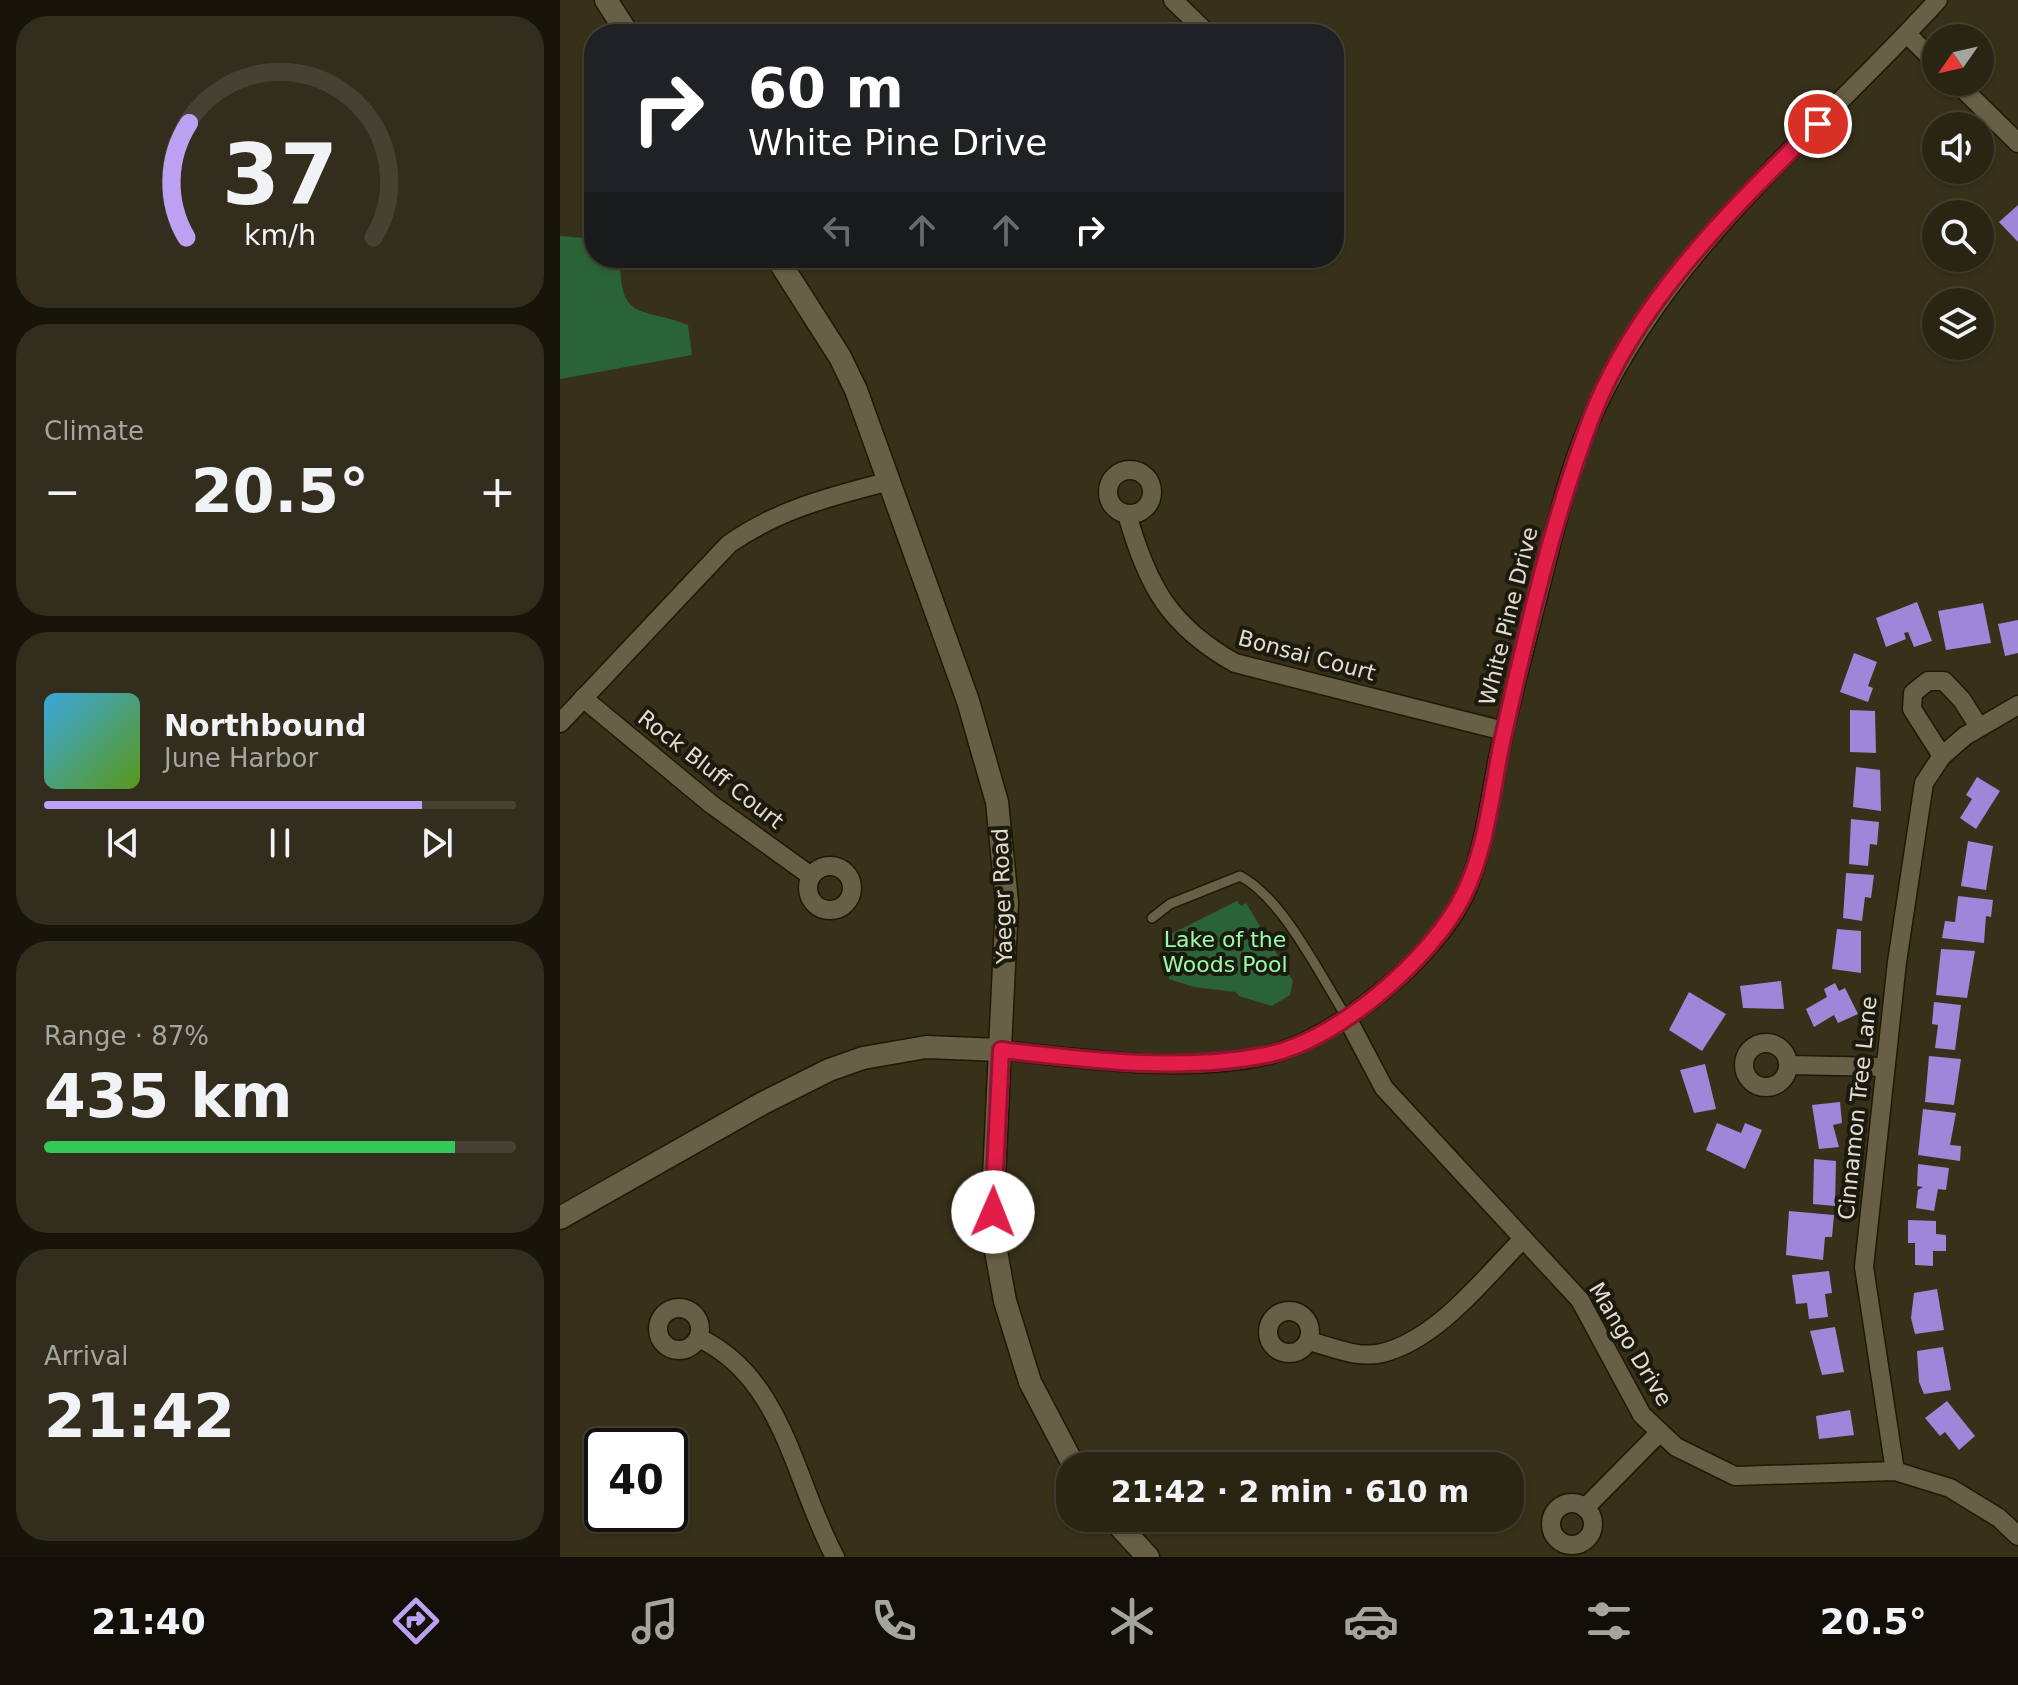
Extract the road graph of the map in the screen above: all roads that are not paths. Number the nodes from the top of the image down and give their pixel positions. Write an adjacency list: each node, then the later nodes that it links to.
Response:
1 (606, 0): 4 (street)
2 (1173, 0): 5 (street)
3 (1938, 0): 6 (street, White Pine Drive)
4 (622, 24)
5 (1198, 24)
6 (1907, 34): 7 (street); 17 (street, White Pine Drive)
7 (1922, 49)
8 (1970, 96): 9 (street)
9 (2018, 143)
10 (783, 268): 11 (street, Yaeger Road)
11 (890, 481): 13 (street); 22 (street, Yaeger Road)
12 (1127, 514): 17 (street, Bonsai Court)
13 (583, 698): 15 (street); 19 (street, Rock Bluff Court)
14 (2018, 705): 16 (street, Cinnamon Tree Lane)
15 (560, 723)
16 (1979, 727): 18 (street, Cinnamon Tree Lane); 18 (street)
17 (1504, 731): 21 (street, White Pine Drive)
18 (1942, 756): 24 (street, Cinnamon Tree Lane)
19 (811, 876)
20 (1152, 918): 21 (lane)
21 (1347, 1018): 22 (street, White Pine Drive); 26 (street, Mango Drive)
22 (1001, 1050): 25 (street); 30 (street, Yaeger Road)
23 (1788, 1065): 24 (street)
24 (1885, 1067): 31 (street, Cinnamon Tree Lane)
25 (560, 1218)
26 (1522, 1240): 28 (street); 29 (street, Mango Drive)
27 (699, 1338): 35 (street)
28 (1309, 1341)
29 (1660, 1432): 31 (street, Mango Drive); 32 (street)
30 (1067, 1452)
31 (1895, 1471): 34 (street, Mango Drive)
32 (1585, 1508)
33 (1125, 1532): 36 (street)
34 (2018, 1536)
35 (835, 1557)
36 (1148, 1557)

